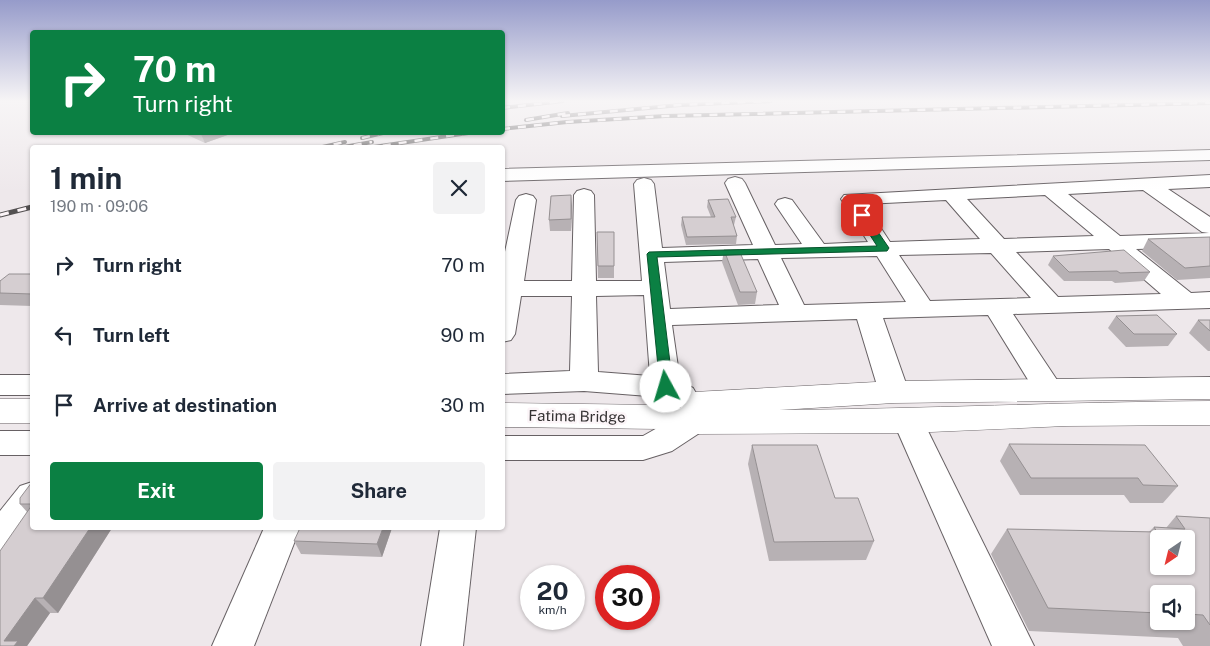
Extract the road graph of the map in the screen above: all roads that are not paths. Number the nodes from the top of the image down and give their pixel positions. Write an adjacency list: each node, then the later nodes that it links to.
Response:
1 (1210, 155): 2 (street)
2 (505, 175)
3 (1210, 181): 6 (street)
4 (735, 183): 18 (street)
5 (644, 184): 19 (street)
6 (1147, 184): 7 (street); 12 (street)
7 (1050, 189): 8 (street); 14 (street)
8 (952, 194): 15 (street); 16 (street)
9 (584, 195): 22 (street)
10 (526, 200): 21 (street)
11 (785, 204): 17 (street)
12 (1210, 227)
13 (1210, 240): 14 (street)
14 (1115, 243): 15 (street); 23 (street)
15 (998, 246): 16 (street); 24 (street)
16 (884, 248): 17 (street); 27 (street)
17 (817, 250): 18 (street)
18 (766, 252): 19 (street); 29 (street)
19 (652, 254): 20 (street)
20 (656, 288): 22 (street); 30 (street)
21 (507, 289): 22 (street); 25 (street)
22 (584, 289): 31 (street)
23 (1198, 300): 24 (street)
24 (1051, 305): 26 (street)
25 (505, 307)
26 (996, 307): 27 (street); 36 (street)
27 (923, 309): 28 (street)
28 (868, 311): 29 (street); 38 (street)
29 (795, 313): 30 (street)
30 (659, 317): 37 (street)
31 (584, 381): 32 (street); 37 (street)
32 (505, 384)
33 (0, 385): 34 (street)
34 (30, 385)
35 (1210, 388): 36 (main road)
36 (1048, 389): 38 (main road)
37 (659, 407): 41 (main road, Fatima Bridge); 43 (main road, Fatima Bridge)
38 (901, 407): 41 (main road, Fatima Bridge); 42 (main road); 53 (street)
39 (0, 411): 40 (main road)
40 (30, 411)
41 (696, 412): 46 (street)
42 (1210, 413)
43 (505, 415)
44 (0, 443): 45 (street)
45 (30, 443)
46 (505, 448)
47 (30, 499): 50 (street)
48 (281, 530): 51 (street)
49 (458, 530): 52 (street)
50 (0, 538)
51 (233, 646)
52 (442, 646)
53 (1013, 646)

